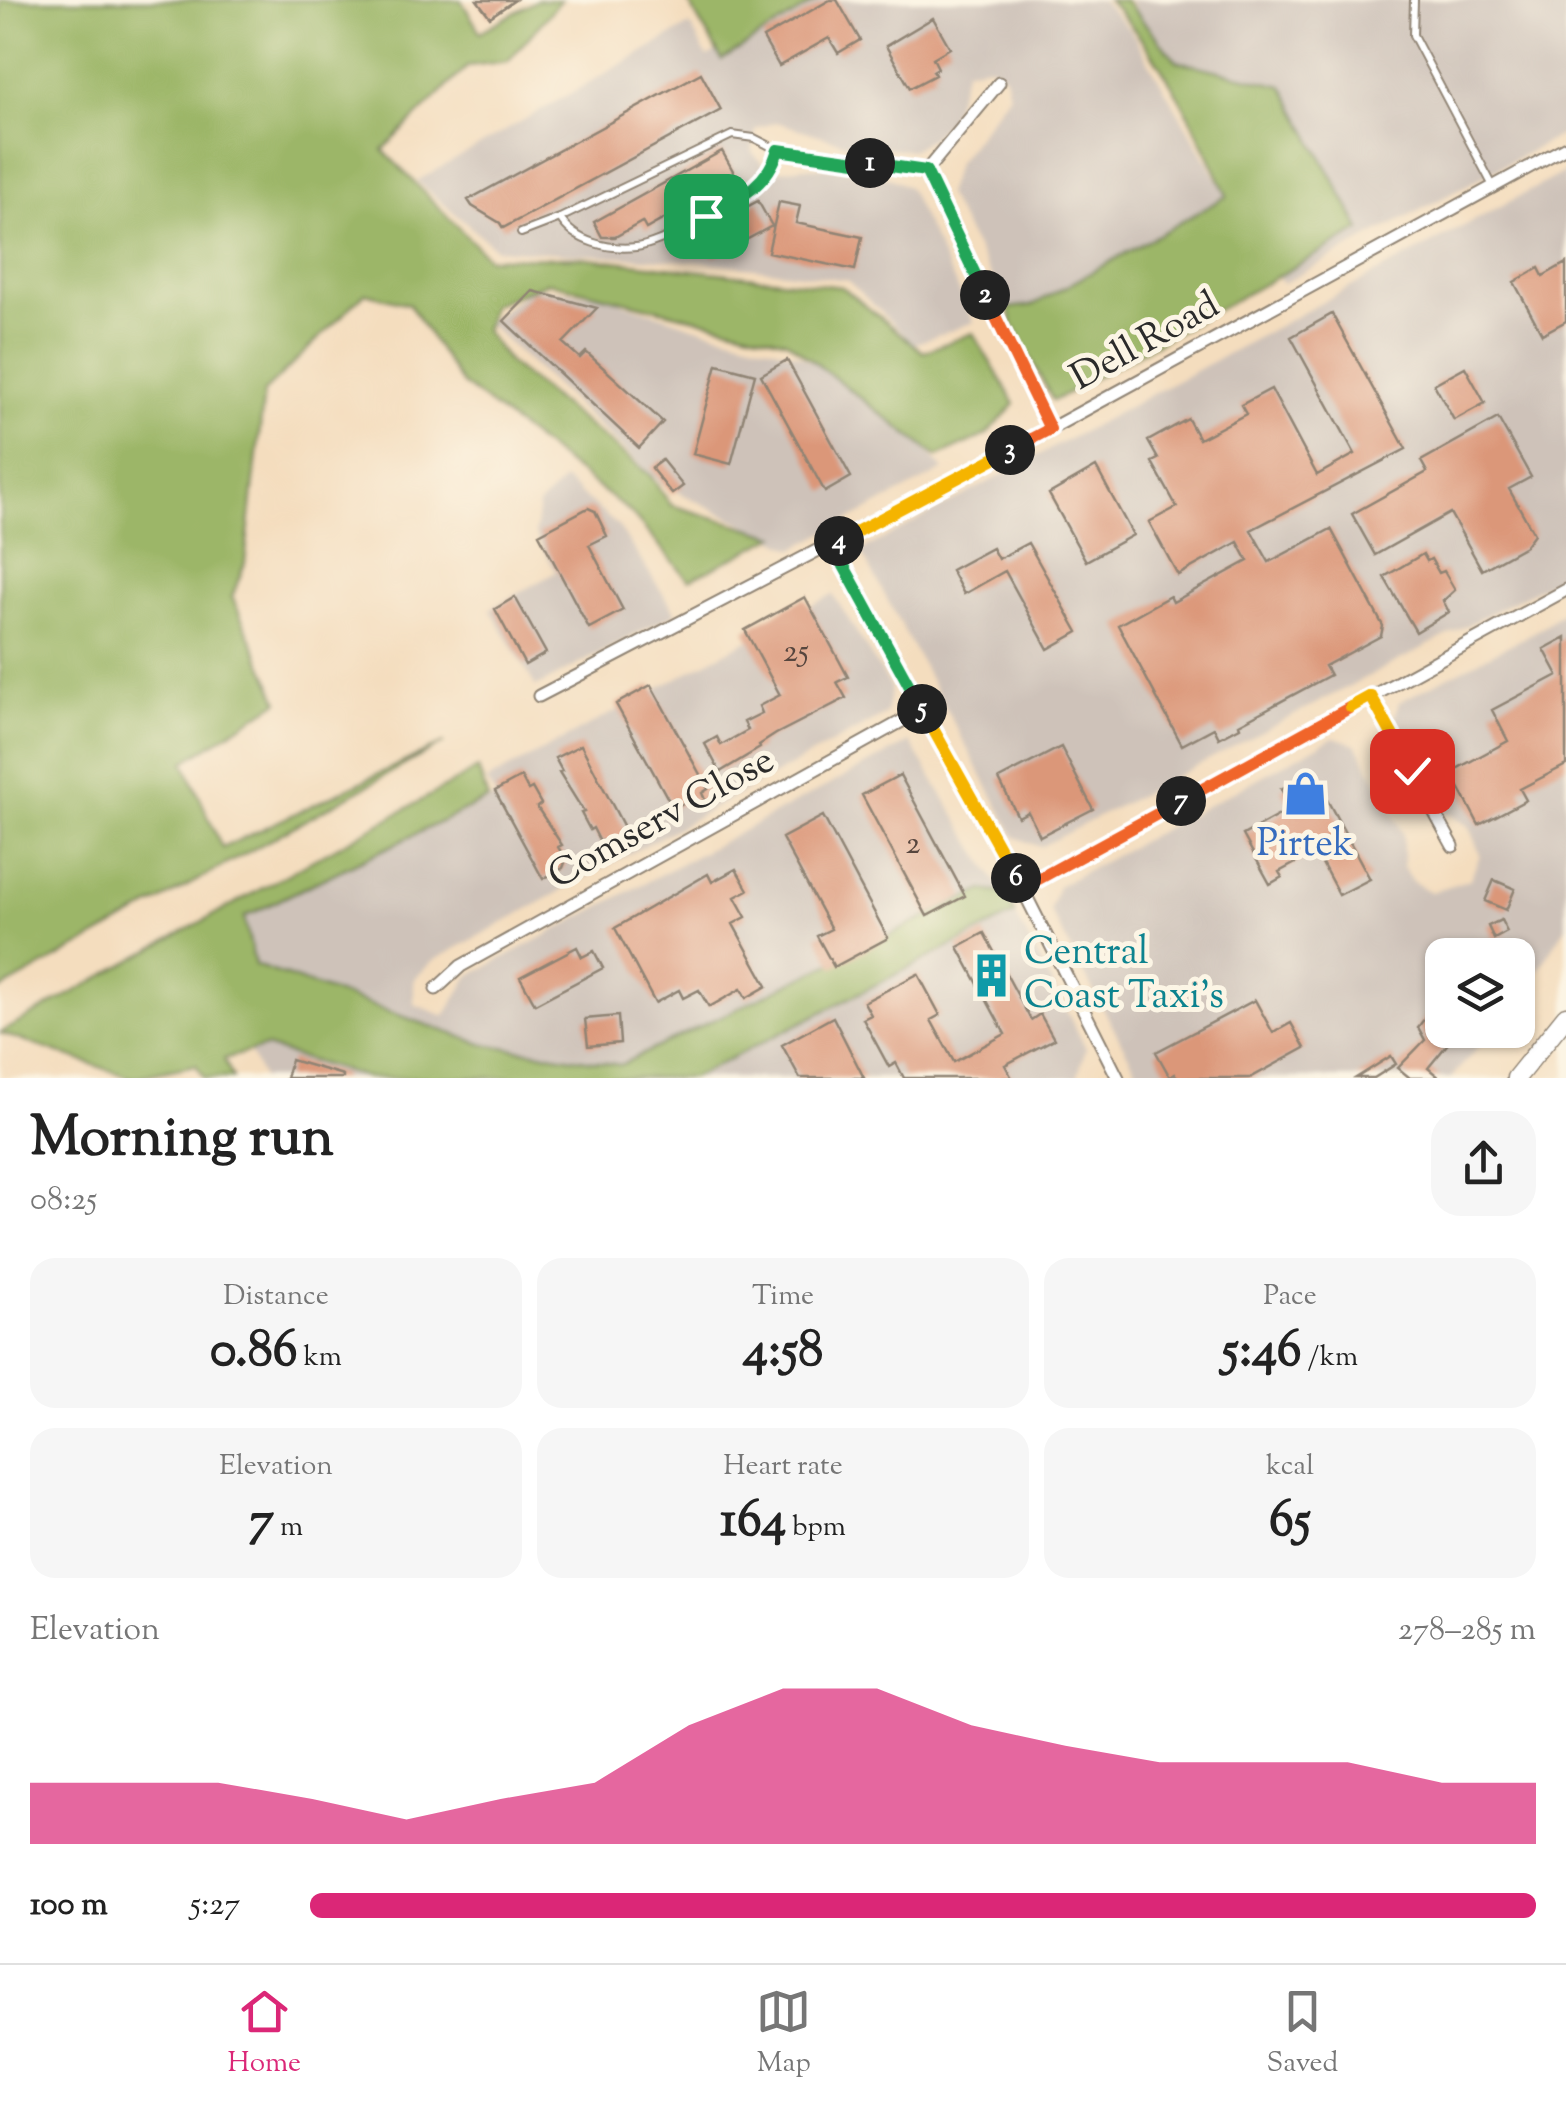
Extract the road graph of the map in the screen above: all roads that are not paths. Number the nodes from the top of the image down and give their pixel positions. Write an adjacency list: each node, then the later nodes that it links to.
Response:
1 (1414, 0): 6 (lane)
2 (999, 83): 5 (street)
3 (1566, 148): 6 (street, Dell Road)
4 (778, 150): 5 (street); 7 (lane); 7 (lane)
5 (926, 171): 9 (street)
6 (1494, 187): 9 (street, Dell Road)
7 (560, 218): 8 (lane)
8 (521, 234)
9 (1050, 429): 10 (street, Dell Road)
10 (832, 544): 12 (street, Dell Road); 14 (street)
11 (1566, 590): 13 (street)
12 (539, 696)
13 (1371, 696): 15 (street); 16 (street)
14 (922, 710): 16 (street); 17 (street, Comserv Close)
15 (1453, 846)
16 (1022, 888): 19 (street)
17 (436, 989)
18 (1566, 1016): 20 (main road)
19 (1118, 1078)
20 (1516, 1078)

